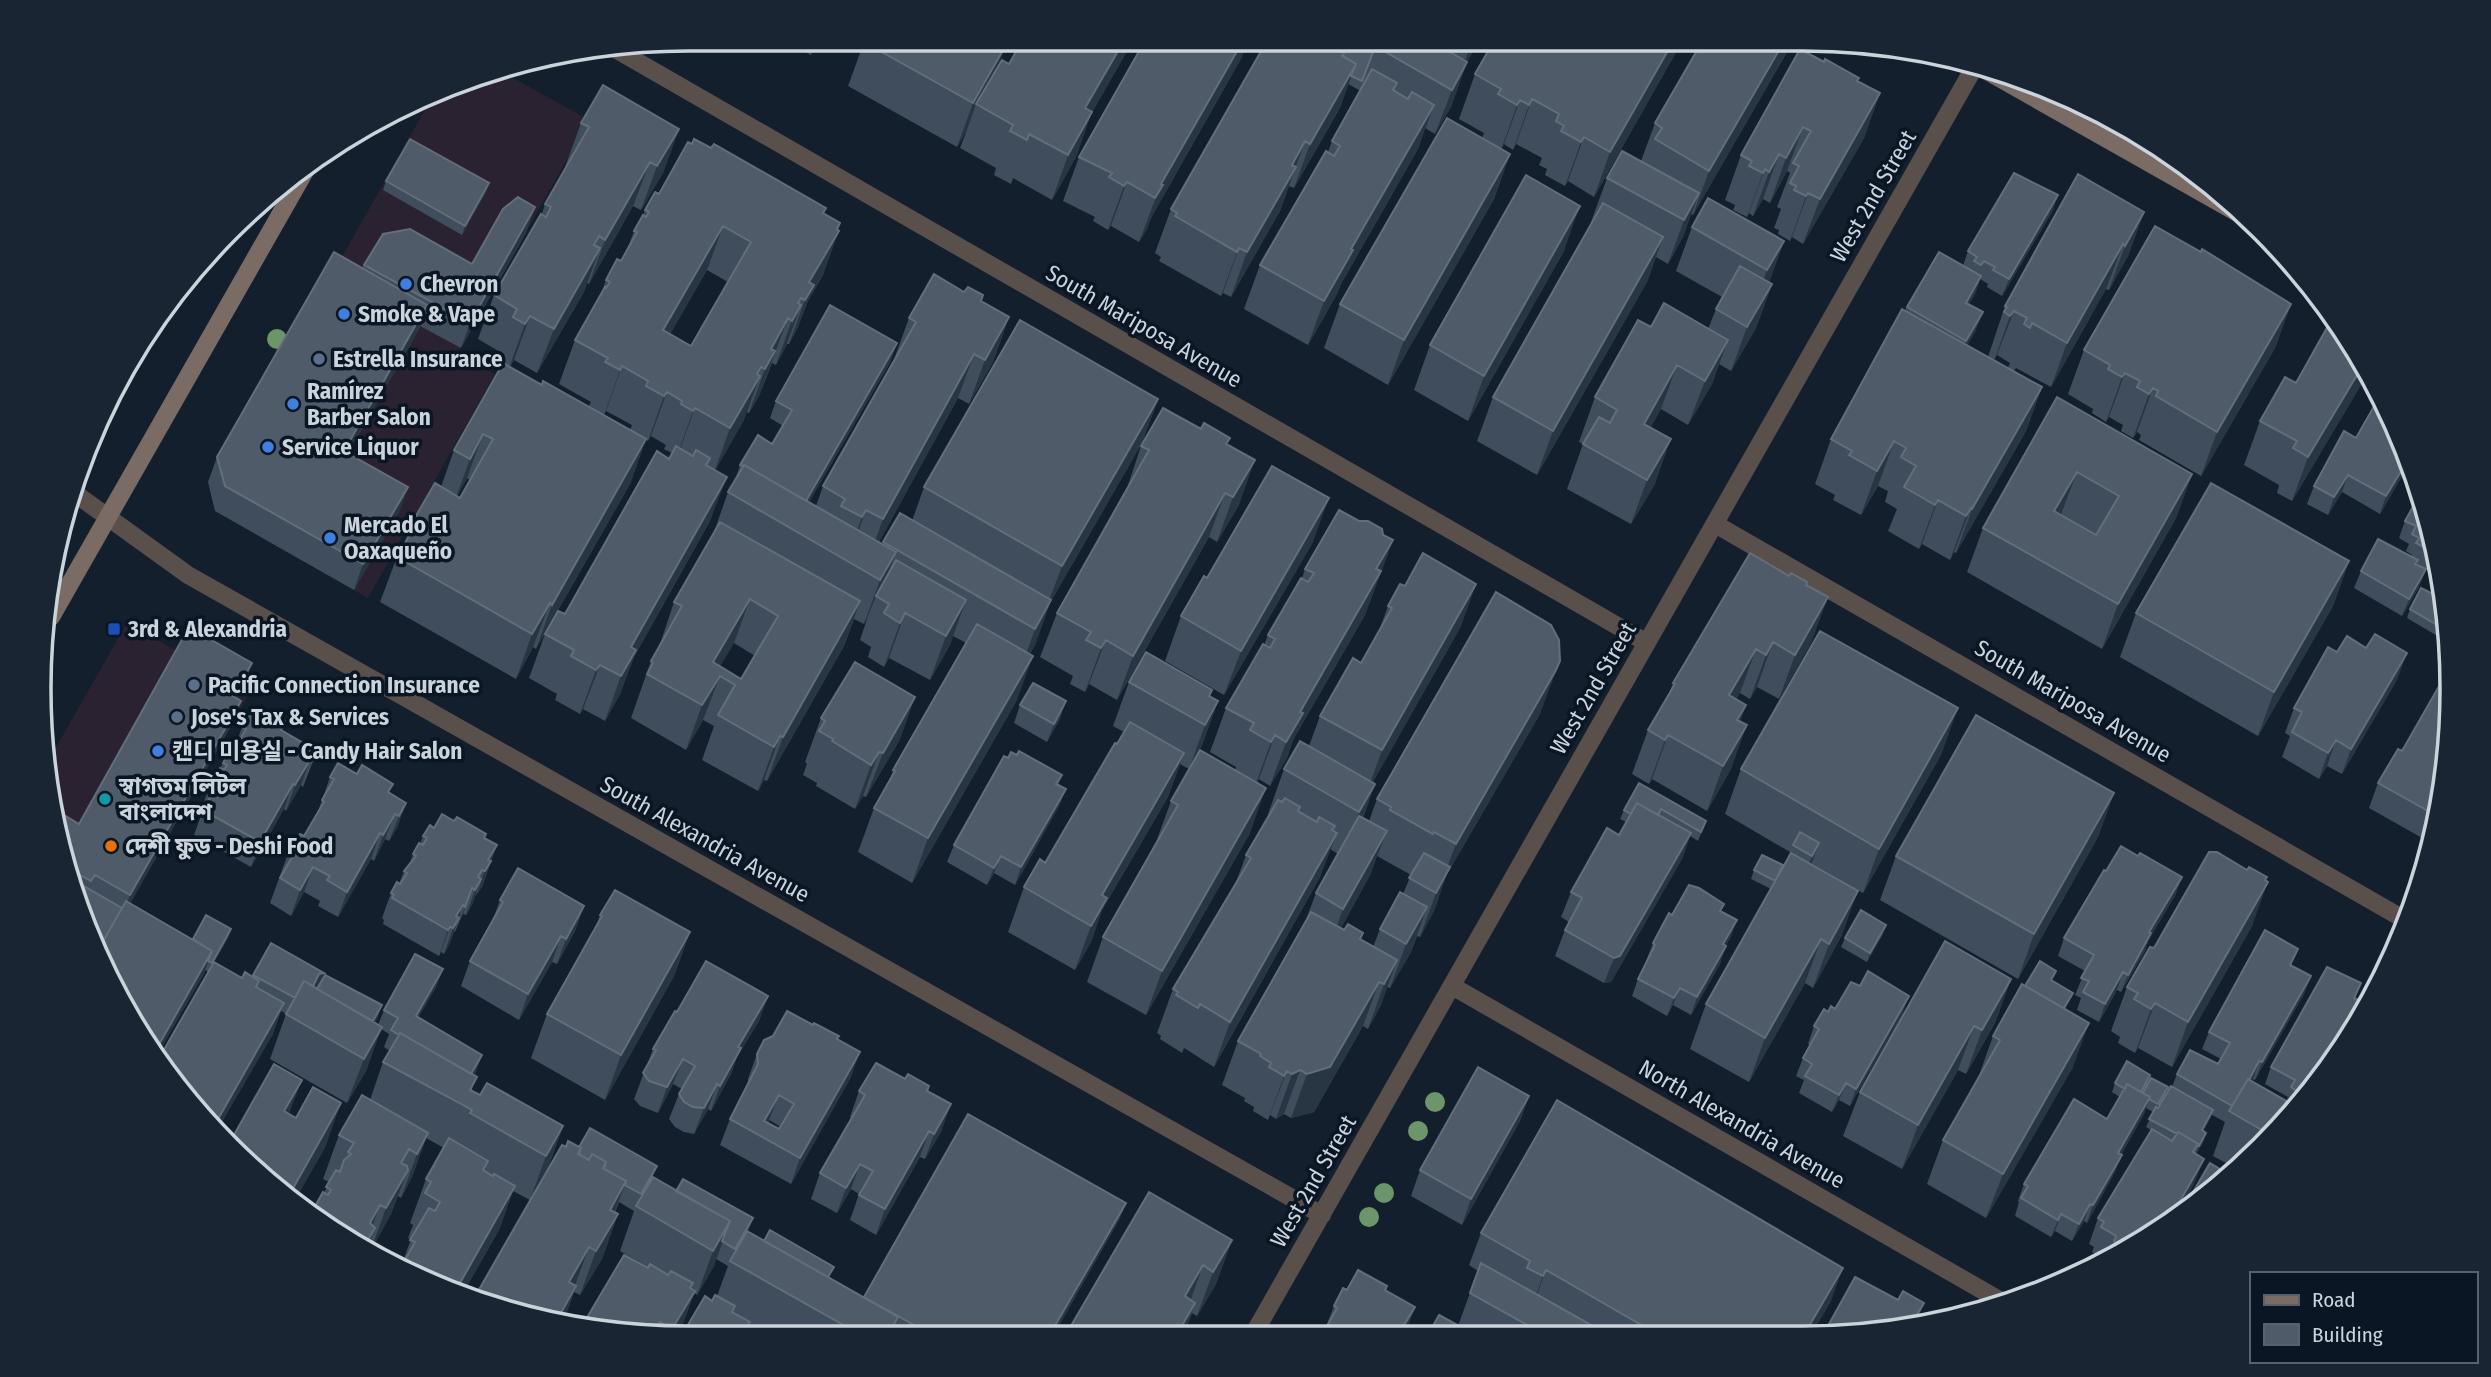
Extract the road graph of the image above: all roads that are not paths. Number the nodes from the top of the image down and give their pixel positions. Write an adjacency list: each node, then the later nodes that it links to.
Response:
1 (624, 54): 10 (street, South Mariposa Avenue)
2 (1972, 73): 8 (street, West 2nd Street)
3 (2014, 88): 5 (main road)
4 (297, 186): 7 (main road)
5 (2206, 195)
6 (80, 498): 7 (street, South Alexandria Avenue)
7 (108, 518): 9 (main road); 13 (street, South Alexandria Avenue)
8 (1715, 524): 10 (street, West 2nd Street); 11 (street, South Mariposa Avenue)
9 (56, 609)
10 (1647, 643): 12 (street, West 2nd Street)
11 (2398, 916)
12 (1452, 986): 13 (street, West 2nd Street); 14 (street, North Alexandria Avenue)
13 (1322, 1215): 15 (street, West 2nd Street)
14 (1993, 1297)
15 (1258, 1326)

